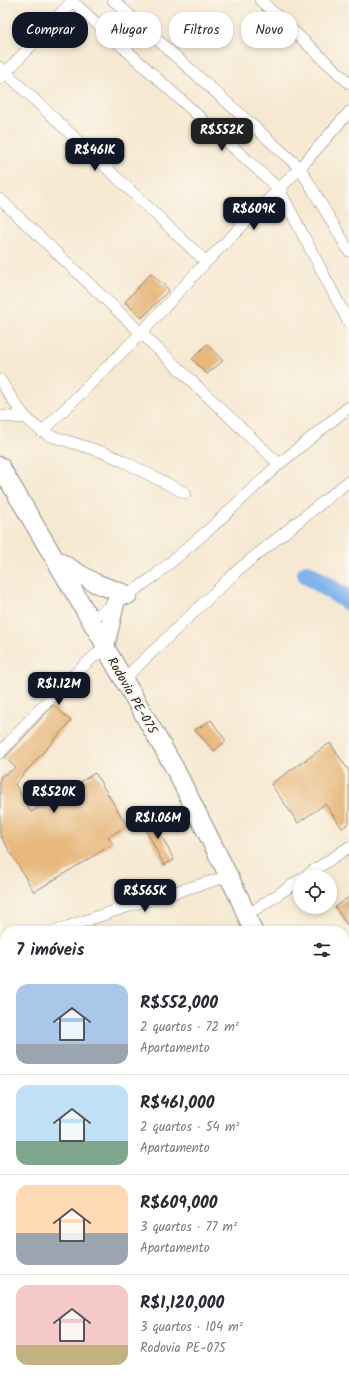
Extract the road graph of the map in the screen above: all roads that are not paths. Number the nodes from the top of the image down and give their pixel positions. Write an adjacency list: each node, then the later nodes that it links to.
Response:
1 (72, 0): 4 (street); 8 (street)
2 (113, 0): 7 (street)
3 (260, 0): 5 (street)
4 (2, 73): 11 (street)
5 (349, 83)
6 (349, 112): 7 (street)
7 (300, 168): 8 (street); 10 (street)
8 (279, 189): 11 (street); 12 (street)
9 (0, 199): 13 (street)
10 (349, 251)
11 (206, 262): 13 (street)
12 (349, 323)
13 (141, 333): 18 (street); 19 (street)
14 (0, 380): 17 (street)
15 (349, 407): 19 (street)
16 (0, 416): 17 (street)
17 (25, 418): 18 (street)
18 (42, 432): 22 (street)
19 (279, 464): 24 (street)
20 (0, 466): 23 (main road, Rodovia PE-075)
21 (349, 481): 27 (street)
22 (185, 493)
23 (54, 558): 24 (main road); 25 (main road, Rodovia PE-075)
24 (122, 600): 25 (street); 26 (main road)
25 (90, 619): 26 (main road, Rodovia PE-075)
26 (105, 647): 27 (main road, Rodovia PE-075); 28 (street)
27 (124, 679): 31 (main road, Rodovia PE-075)
28 (0, 753)
29 (349, 847): 30 (street)
30 (314, 870)
31 (229, 876): 33 (main road, Rodovia PE-075); 34 (street)
32 (293, 886): 33 (street)
33 (250, 923)
34 (70, 926)

